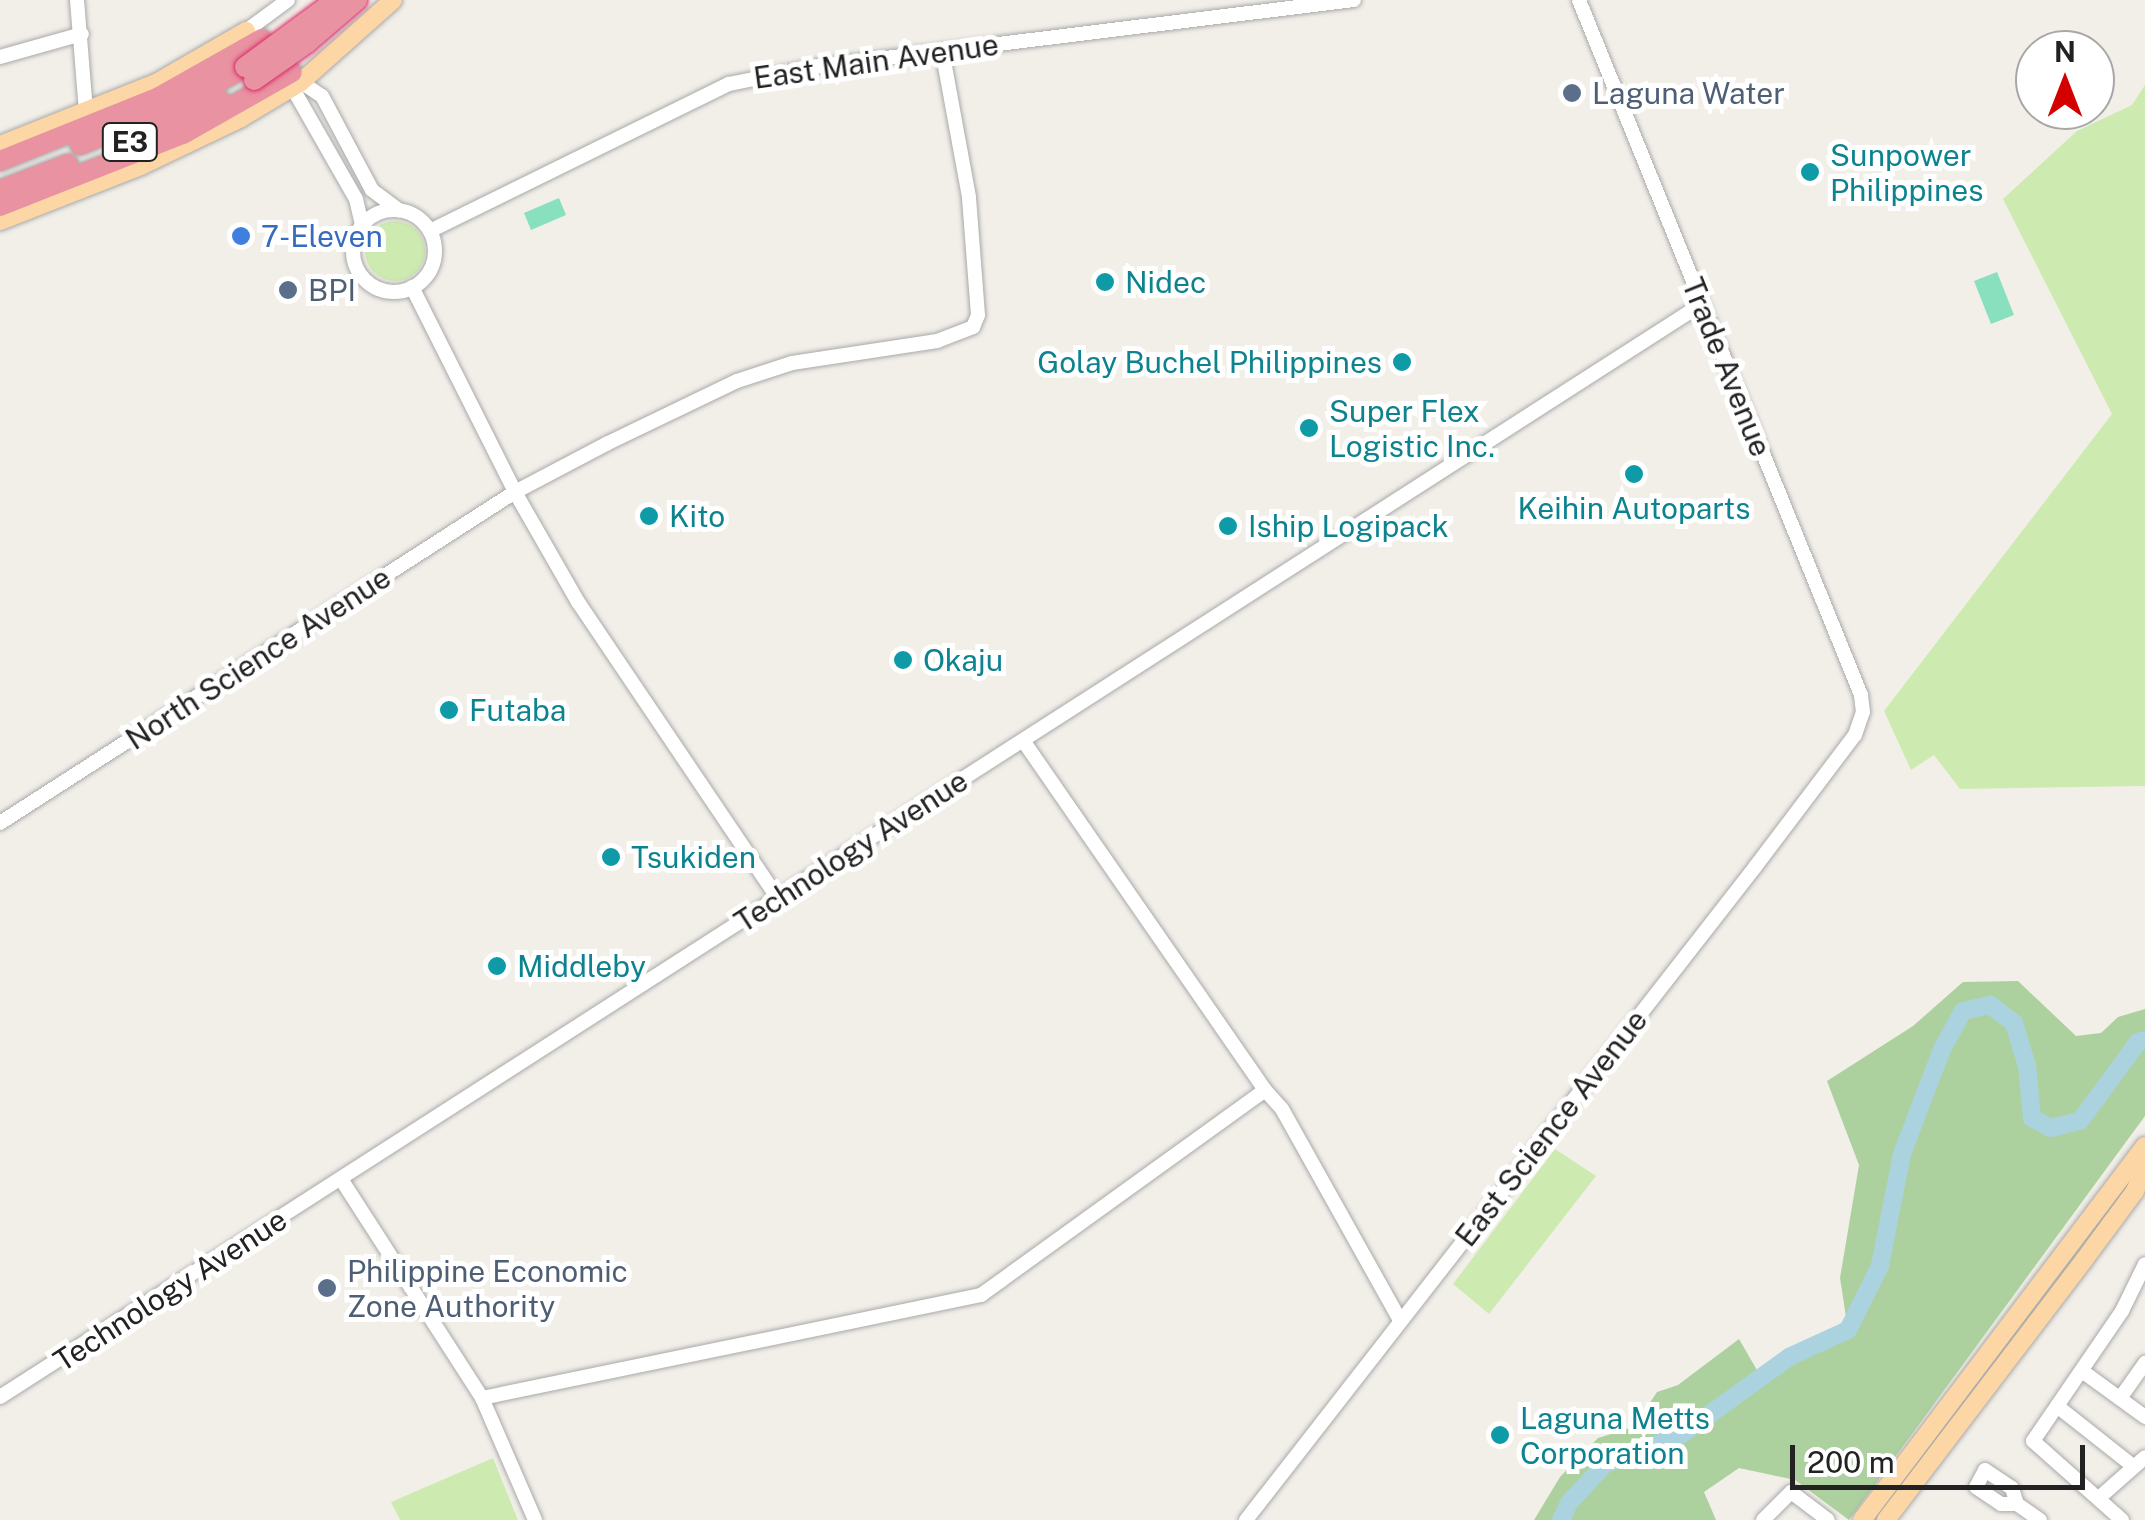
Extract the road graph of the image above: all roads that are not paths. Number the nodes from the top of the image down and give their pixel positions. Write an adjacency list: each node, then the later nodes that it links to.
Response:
1 (77, 0): 8 (street)
2 (288, 0): 9 (street)
3 (336, 0): 12 (highway, E3, bridge)
4 (357, 0): 12 (highway, E3, bridge)
5 (393, 0): 13 (main road)
6 (1354, 0): 10 (street, East Main Avenue)
7 (1579, 0): 25 (street, Trade Avenue)
8 (82, 34): 11 (street); 14 (street)
9 (254, 39): 13 (main road); 14 (main road); 16 (highway)
10 (942, 50): 23 (street, East Main Avenue); 26 (street, North Science Avenue)
11 (0, 57)
12 (250, 74): 17 (highway, E3); 18 (highway, E3)
13 (292, 80): 19 (highway); 20 (street); 21 (main road); 22 (street)
14 (86, 112): 15 (main road)
15 (0, 145)
16 (0, 162)
17 (0, 176)
18 (0, 190)
19 (0, 206)
20 (399, 210): 22 (street); 23 (street)
21 (0, 221)
22 (362, 226): 24 (street)
23 (430, 231): 24 (street)
24 (412, 287): 26 (street)
25 (1702, 304): 27 (street, Trade Avenue); 28 (street, Technology Avenue)
26 (515, 492): 29 (street, North Science Avenue); 30 (street)
27 (1855, 735): 36 (street, East Science Avenue)
28 (1023, 742): 30 (street, Technology Avenue); 31 (street)
29 (0, 824)
30 (778, 898): 34 (street, Technology Avenue)
31 (1266, 1090): 36 (street); 41 (street)
32 (2145, 1146): 51 (main road)
33 (2145, 1167): 52 (main road)
34 (341, 1179): 39 (street, Technology Avenue); 41 (street)
35 (2145, 1264): 38 (street)
36 (1400, 1320): 48 (street, East Science Avenue)
37 (2145, 1362): 40 (street)
38 (2082, 1370): 40 (street); 42 (street)
39 (0, 1397)
40 (2120, 1397): 43 (street)
41 (482, 1398): 47 (street)
42 (2057, 1406): 44 (street); 45 (street)
43 (2145, 1417)
44 (2139, 1462): 45 (street)
45 (2100, 1497): 54 (street)
46 (2017, 1504): 53 (street)
47 (535, 1520)
48 (1246, 1520)
49 (1762, 1520): 50 (street)
50 (1828, 1520)
51 (1862, 1520)
52 (1886, 1520)
53 (2040, 1520)
54 (2122, 1520)

